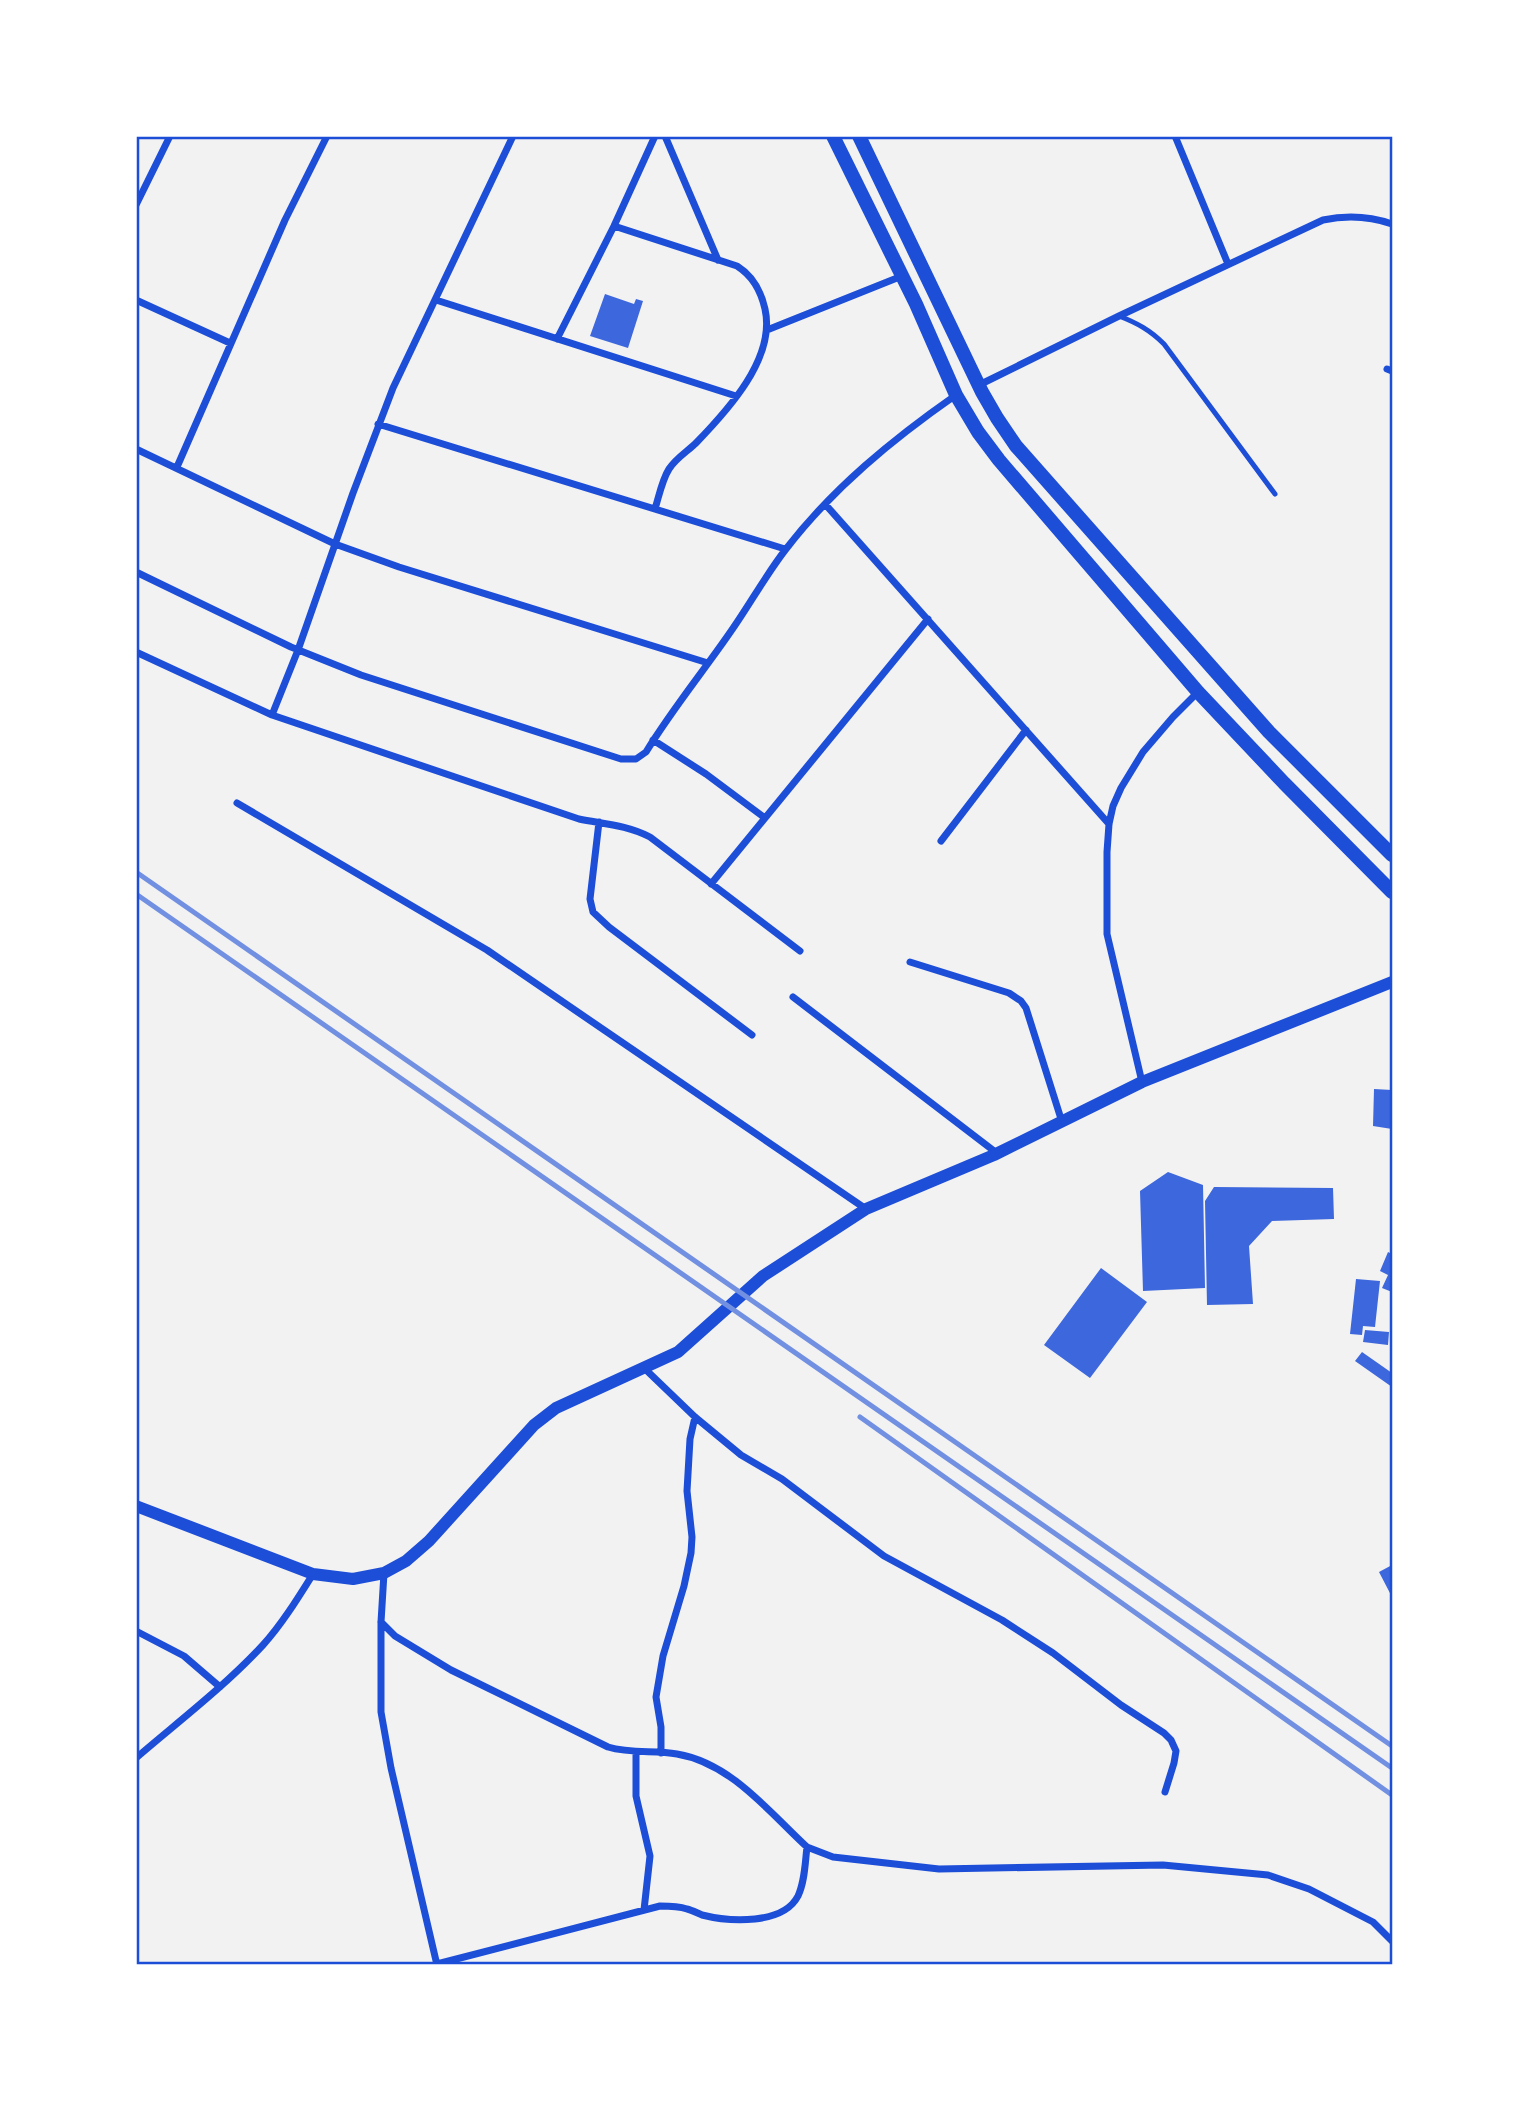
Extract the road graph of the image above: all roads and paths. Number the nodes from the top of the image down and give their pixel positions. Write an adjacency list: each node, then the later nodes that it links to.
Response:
1 (170, 136): 9 (street)
2 (327, 136): 20 (street)
3 (513, 136): 16 (street)
4 (655, 136): 11 (street)
5 (665, 136): 12 (street)
6 (833, 136): 14 (main road)
7 (859, 136): 21 (main road)
8 (1175, 136): 13 (street)
9 (136, 205)
10 (1392, 224): 13 (street)
11 (614, 226): 12 (street); 19 (street)
12 (718, 260): 18 (street)
13 (1228, 264): 17 (street)
14 (902, 275): 18 (street); 22 (main road)
15 (136, 299): 20 (street)
16 (436, 300): 19 (street); 24 (street)
17 (1119, 316): 21 (street); 27 (lane)
18 (767, 330): 23 (street)
19 (557, 339): 23 (street)
20 (230, 343): 26 (street)
21 (979, 385): 46 (main road)
22 (956, 395): 28 (street); 37 (main road)
23 (736, 396): 29 (street)
24 (378, 424): 29 (street); 30 (street)
25 (136, 449): 26 (street)
26 (177, 467): 30 (street)
27 (1275, 494)
28 (825, 503): 31 (street); 33 (street)
29 (655, 509): 31 (street)
30 (335, 544): 34 (street); 36 (street)
31 (785, 550): 36 (street)
32 (136, 572): 34 (street)
33 (928, 620): 39 (street); 42 (street)
34 (298, 650): 38 (street); 40 (street)
35 (136, 652): 38 (street)
36 (708, 663): 40 (street)
37 (1198, 692): 44 (street); 48 (main road)
38 (272, 715): 43 (street)
39 (1026, 730): 44 (street); 45 (street)
40 (653, 740): 42 (street)
41 (237, 803): 57 (street)
42 (765, 818): 47 (street)
43 (599, 822): 47 (street); 53 (street)
44 (1109, 824): 54 (street)
45 (941, 841)
46 (1392, 855)
47 (711, 884): 49 (street)
48 (1392, 892)
49 (800, 951)
50 (910, 962): 55 (street)
51 (1392, 982): 54 (street)
52 (793, 997): 56 (street)
53 (752, 1035)
54 (1142, 1082): 55 (street)
55 (1062, 1122): 56 (street)
56 (998, 1154): 57 (street)
57 (866, 1209): 58 (street)
58 (643, 1367): 59 (street); 61 (street)
59 (695, 1417): 67 (street); 69 (street)
60 (136, 1506): 62 (street)
61 (384, 1573): 62 (street); 63 (street)
62 (313, 1574): 65 (street)
63 (381, 1622): 66 (street); 73 (street)
64 (136, 1632): 65 (street)
65 (220, 1687): 68 (street)
66 (636, 1752): 67 (street); 71 (street)
67 (661, 1753): 70 (street)
68 (136, 1758)
69 (1165, 1792)
70 (807, 1847): 71 (street); 72 (street)
71 (643, 1910): 73 (street)
72 (1392, 1941)
73 (437, 1964)

